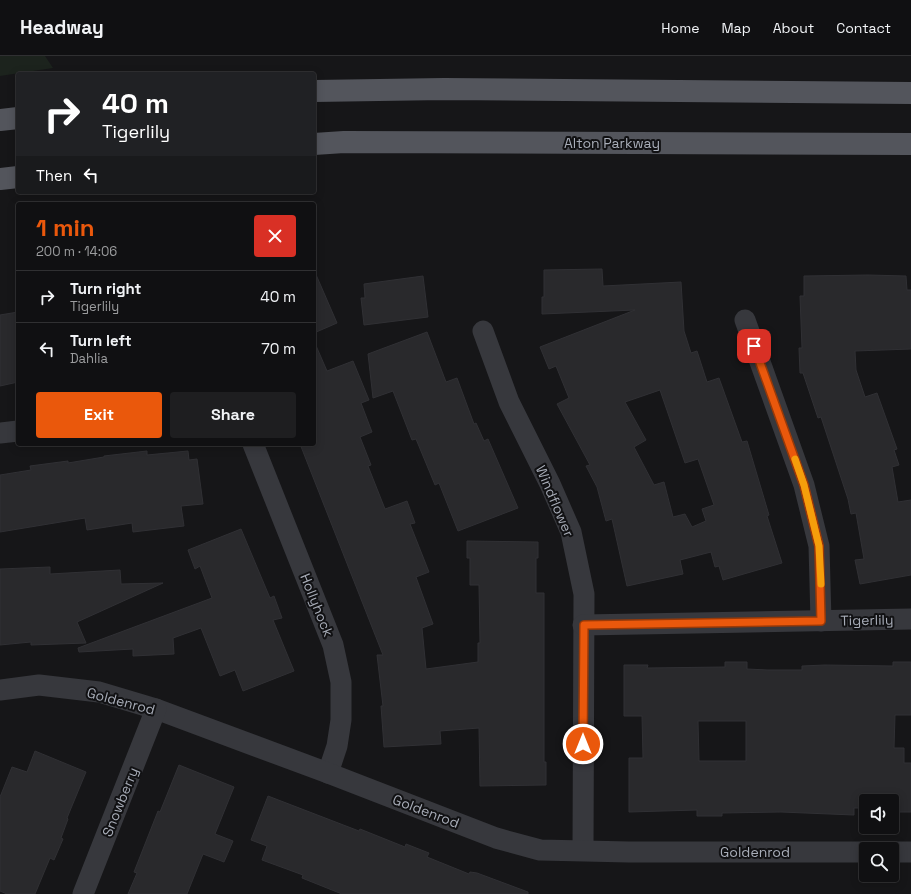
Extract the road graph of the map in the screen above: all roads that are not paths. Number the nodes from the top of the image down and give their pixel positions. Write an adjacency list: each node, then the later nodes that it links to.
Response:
1 (316, 91): 2 (main road)
2 (911, 93)
3 (16, 118): 4 (main road)
4 (0, 120)
5 (316, 144): 6 (main road, Alton Parkway)
6 (911, 144)
7 (16, 177): 8 (main road)
8 (0, 179)
9 (745, 320): 15 (street)
10 (483, 332): 16 (street, Windflower)
11 (16, 431): 12 (street)
12 (0, 433)
13 (254, 446): 19 (street, Hollyhock)
14 (911, 619): 15 (street, Tigerlily)
15 (821, 621): 16 (street, Tigerlily)
16 (584, 625): 20 (street, Windflower)
17 (0, 690): 18 (street, Goldenrod)
18 (156, 709): 19 (street, Goldenrod); 24 (street, Snowberry)
19 (328, 773): 20 (street, Goldenrod)
20 (583, 850): 21 (street, Goldenrod)
21 (859, 852)
22 (899, 852): 23 (street)
23 (911, 852)
24 (83, 894)

